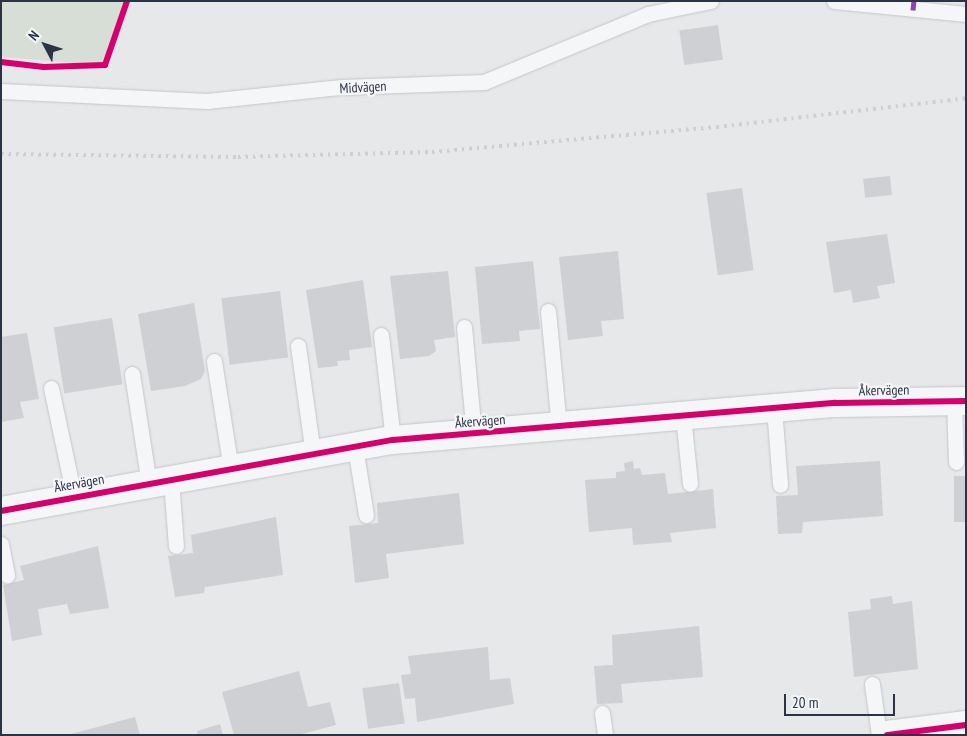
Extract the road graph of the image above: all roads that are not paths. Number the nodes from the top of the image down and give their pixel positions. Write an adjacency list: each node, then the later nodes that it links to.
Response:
1 (711, 1): 4 (lane, Midvägen)
2 (834, 1): 3 (lane)
3 (966, 14)
4 (1, 91)
5 (548, 311): 15 (lane)
6 (464, 327): 16 (lane)
7 (380, 335): 17 (lane)
8 (298, 346): 19 (lane)
9 (214, 361): 21 (lane)
10 (132, 374): 22 (lane)
11 (51, 388): 25 (lane)
12 (960, 401): 13 (street, Åkervägen); 20 (lane)
13 (774, 408): 14 (street, Åkervägen); 24 (lane)
14 (683, 416): 15 (street, Åkervägen); 23 (lane)
15 (559, 427): 16 (street, Åkervägen)
16 (474, 434): 17 (street, Åkervägen)
17 (393, 440): 18 (street, Åkervägen)
18 (355, 447): 19 (street, Åkervägen); 27 (lane)
19 (313, 454): 21 (street, Åkervägen)
20 (956, 462)
21 (231, 469): 22 (street, Åkervägen)
22 (160, 482): 25 (street, Åkervägen); 29 (lane)
23 (690, 484)
24 (780, 485)
25 (74, 496): 26 (street, Åkervägen)
26 (1, 511)
27 (366, 514)
28 (1, 544): 30 (lane)
29 (176, 546)
30 (7, 575)
31 (872, 684): 35 (lane)
32 (602, 713): 34 (lane)
33 (960, 729): 36 (street)
34 (605, 735)
35 (879, 735)
36 (887, 735)

